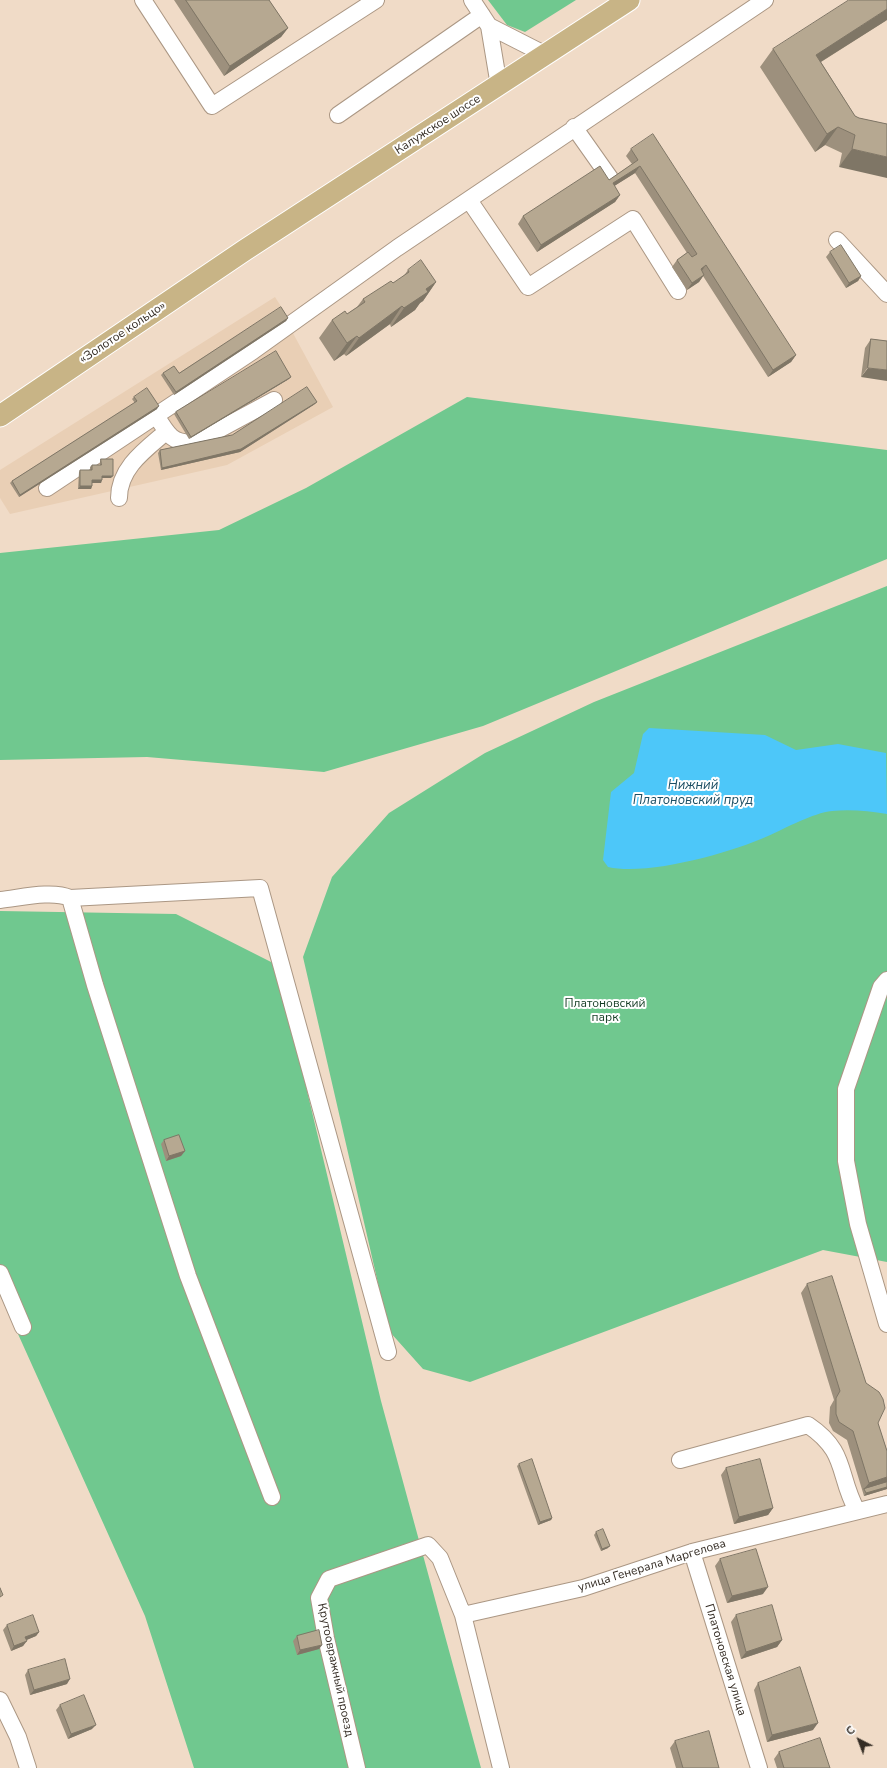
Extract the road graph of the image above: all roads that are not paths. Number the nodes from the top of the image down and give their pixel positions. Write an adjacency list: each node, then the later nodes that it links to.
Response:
1 (143, 0): 2 (street)
2 (376, 0)
3 (472, 0): 6 (street)
4 (630, 0): 7 (main road, Калужское шоссе)
5 (765, 0): 10 (street)
6 (486, 21): 7 (street); 8 (street); 9 (street)
7 (546, 55): 8 (main road, Калужское шоссе)
8 (499, 86): 14 (main road, Калужское шоссе)
9 (338, 115)
10 (574, 127): 11 (street); 12 (street)
11 (610, 178)
12 (469, 200): 15 (street); 19 (street)
13 (837, 240): 16 (street)
14 (245, 250): 18 (main road, «Золотое кольцо»)
15 (678, 291)
16 (887, 294)
17 (274, 400): 20 (street)
18 (0, 416)
19 (156, 416): 20 (street); 21 (street)
20 (166, 432): 22 (street)
21 (47, 488)
22 (119, 498)
23 (70, 898): 24 (street); 29 (street); 31 (street)
24 (0, 900)
25 (884, 984): 27 (street)
26 (0, 1273): 28 (street)
27 (887, 1324)
28 (23, 1327)
29 (388, 1352)
30 (680, 1460): 33 (street)
31 (272, 1497)
32 (887, 1504): 33 (street, улица Генерала Маргелова)
33 (857, 1511): 34 (street, улица Генерала Маргелова)
34 (692, 1552): 35 (street, улица Генерала Маргелова); 40 (street, Платоновская улица)
35 (463, 1616): 38 (street, Крутоовражный проезд); 39 (street, Крутоовражный проезд)
36 (0, 1700): 37 (street)
37 (28, 1768)
38 (357, 1768)
39 (501, 1768)
40 (759, 1768)

